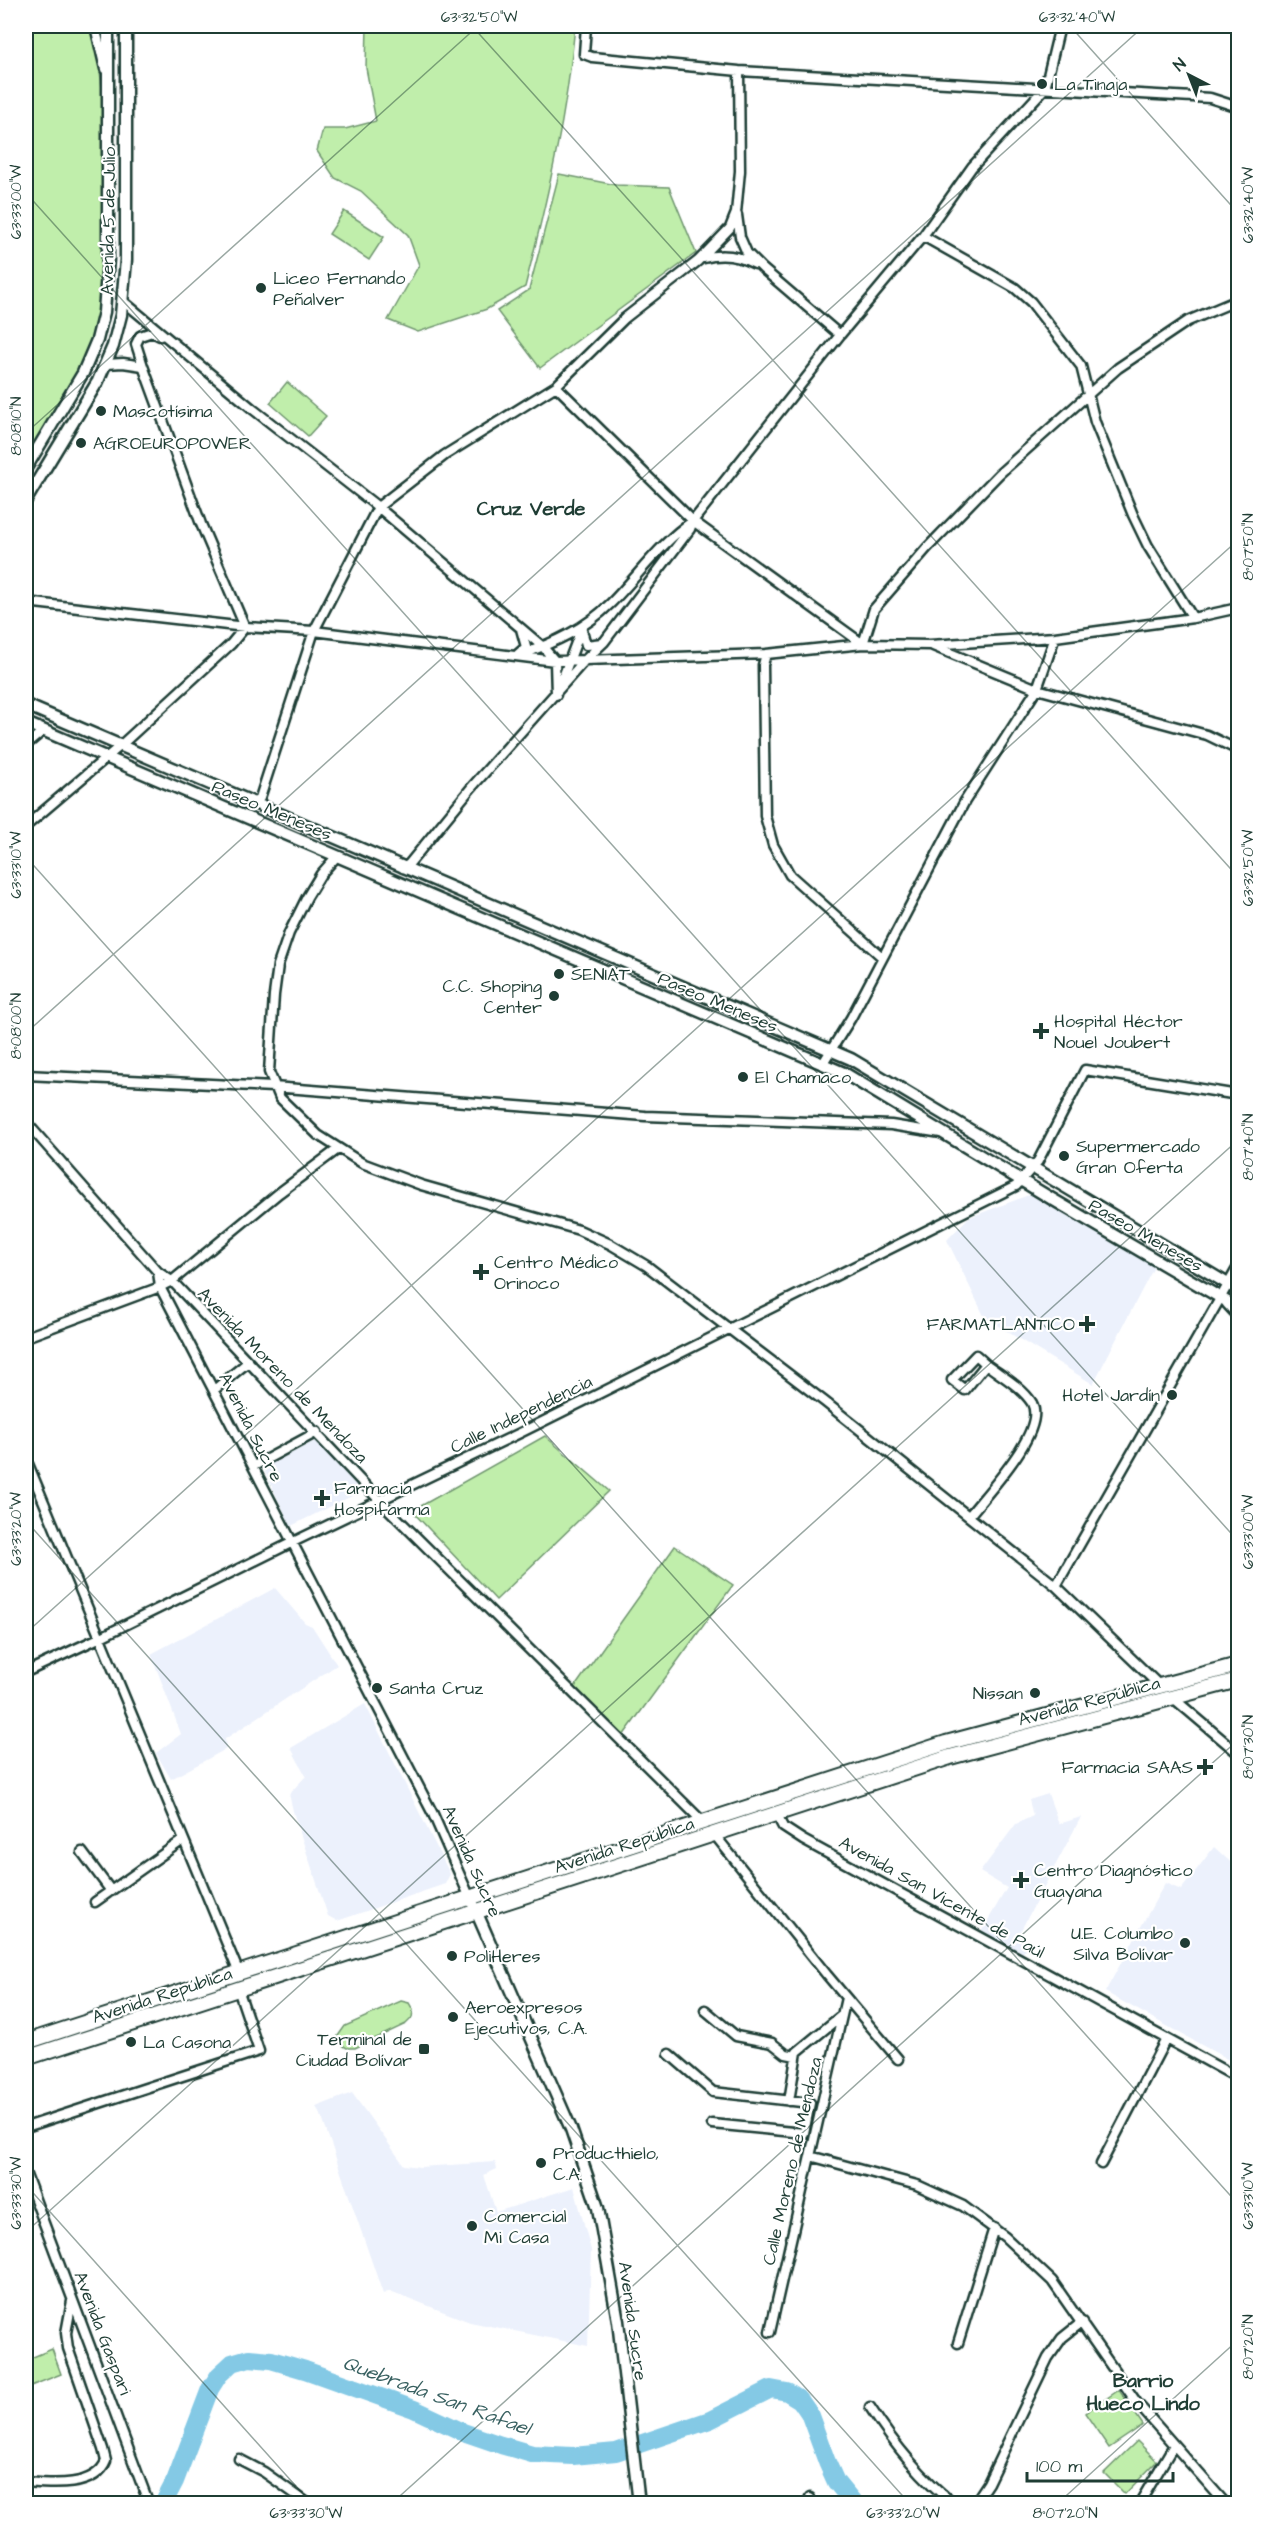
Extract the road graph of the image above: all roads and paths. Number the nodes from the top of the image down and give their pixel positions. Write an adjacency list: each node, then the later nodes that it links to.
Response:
1 (95, 26): 7 (street)
2 (108, 26): 7 (street, Avenida 5 de Julio)
3 (126, 26): 15 (street, Avenida 5 de Julio)
4 (586, 26): 6 (street)
5 (1060, 26): 8 (street)
6 (739, 71): 8 (street); 10 (street)
7 (108, 81): 22 (street, Avenida 5 de Julio)
8 (1045, 88): 9 (street); 11 (street)
9 (1239, 107)
10 (736, 213): 12 (street); 13 (street)
11 (923, 236): 16 (street); 21 (street)
12 (701, 259): 13 (street); 20 (street)
13 (763, 269): 16 (street)
14 (1239, 300): 21 (street)
15 (123, 301): 17 (street); 18 (street, Avenida 5 de Julio)
16 (840, 335): 25 (street)
17 (174, 344): 19 (street); 24 (street)
18 (106, 364): 19 (street); 23 (street, Avenida 5 de Julio)
19 (142, 366): 30 (street)
20 (556, 386): 24 (street); 25 (street)
21 (1088, 396): 28 (street); 35 (street)
22 (26, 468)
23 (26, 500)
24 (378, 507): 31 (street); 32 (street)
25 (693, 521): 29 (street); 34 (street); 35 (street)
26 (26, 602): 30 (street)
27 (1239, 608): 28 (street)
28 (1193, 618): 33 (street)
29 (582, 626): 34 (street); 37 (street); 40 (street)
30 (245, 627): 32 (street); 49 (street)
31 (521, 628): 37 (street); 39 (street)
32 (314, 631): 39 (street); 52 (street)
33 (1055, 637): 36 (street); 43 (street)
34 (604, 642): 41 (street)
35 (863, 644): 36 (street); 38 (street)
36 (930, 645): 43 (street)
37 (543, 647): 39 (street); 42 (street)
38 (766, 654): 41 (street); 56 (street)
39 (516, 656): 42 (street)
40 (571, 660): 41 (street); 42 (street); 44 (street)
41 (585, 660): 44 (street)
42 (555, 661): 44 (street)
43 (1037, 689): 50 (street); 56 (street)
44 (556, 695): 55 (street)
45 (26, 705): 49 (street, Paseo Meneses)
46 (26, 723): 47 (street, Paseo Meneses)
47 (44, 730): 48 (street); 51 (street, Paseo Meneses)
48 (26, 745)
49 (120, 746): 51 (street); 52 (street, Paseo Meneses)
50 (1239, 750)
51 (106, 757): 53 (street); 54 (street, Paseo Meneses)
52 (255, 802): 55 (street, Paseo Meneses)
53 (26, 826)
54 (337, 856): 58 (street, Paseo Meneses); 60 (street)
55 (403, 868): 57 (street, Paseo Meneses)
56 (882, 957): 57 (street)
57 (832, 1050): 58 (street); 65 (street, Paseo Meneses)
58 (823, 1063): 63 (street, Paseo Meneses)
59 (26, 1075): 60 (street)
60 (273, 1087): 63 (street); 64 (street)
61 (1239, 1095): 65 (street)
62 (26, 1122): 67 (street, Avenida Moreno de Mendoza)
63 (946, 1134): 65 (street, Paseo Meneses)
64 (338, 1149): 68 (street); 74 (street)
65 (1027, 1175): 70 (street, Paseo Meneses); 71 (street, Paseo Meneses); 74 (street, Calle Independencia)
66 (1239, 1267): 70 (street)
67 (158, 1272): 68 (street, Avenida Moreno de Mendoza); 69 (street, Avenida Sucre)
68 (172, 1281): 69 (street); 76 (street, Avenida Moreno de Mendoza)
69 (160, 1287): 75 (street); 78 (street, Avenida Sucre)
70 (1234, 1287): 71 (street)
71 (1221, 1298): 72 (street, Paseo Meneses); 73 (street); 85 (street)
72 (1239, 1308)
73 (1239, 1316)
74 (729, 1329): 82 (street, Calle Independencia); 83 (street)
75 (26, 1336)
76 (248, 1362): 78 (street); 79 (street, Avenida Moreno de Mendoza)
77 (986, 1364): 83 (street)
78 (214, 1390): 81 (street, Avenida Sucre)
79 (317, 1432): 81 (street); 82 (street, Avenida Moreno de Mendoza)
80 (26, 1459): 86 (street)
81 (254, 1466): 84 (street, Avenida Sucre)
82 (380, 1501): 84 (street, Calle Independencia); 95 (street, Avenida Moreno de Mendoza)
83 (969, 1516): 85 (street)
84 (291, 1543): 86 (street, Calle Independencia); 100 (street, Avenida Sucre)
85 (1056, 1586): 90 (street)
86 (101, 1637): 88 (street, Calle Independencia); 97 (street)
87 (1239, 1665): 90 (main road, Avenida República)
88 (26, 1672)
89 (1239, 1680): 91 (main road, Avenida República)
90 (1160, 1686): 91 (street); 93 (main road, Avenida República)
91 (1172, 1698): 92 (street); 94 (main road, Avenida República)
92 (1239, 1753)
93 (770, 1801): 94 (street, Avenida San Vicente de Paúl); 95 (main road, Avenida República)
94 (776, 1814): 96 (main road, Avenida República); 108 (street, Avenida San Vicente de Paúl)
95 (703, 1822): 100 (main road, Avenida República)
96 (714, 1834): 102 (main road, Avenida República); 105 (street)
97 (183, 1840): 99 (street); 103 (street)
98 (82, 1852): 99 (street)
99 (111, 1891): 101 (street)
100 (470, 1899): 102 (street, Avenida Sucre); 103 (main road, Avenida República)
101 (95, 1902)
102 (476, 1912): 104 (main road, Avenida República); 133 (street, Avenida Sucre)
103 (239, 1973): 109 (main road, Avenida República)
104 (238, 1989): 112 (main road, Avenida República); 117 (street)
105 (846, 1998): 107 (street, Calle Moreno de Mendoza); 113 (street)
106 (705, 2010): 111 (street)
107 (842, 2014): 111 (street); 118 (street, Calle Moreno de Mendoza)
108 (1166, 2039): 114 (street, Avenida San Vicente de Paúl); 119 (street)
109 (26, 2043)
110 (669, 2054): 115 (street)
111 (796, 2056): 115 (street)
112 (26, 2058)
113 (898, 2059)
114 (1239, 2078)
115 (789, 2101): 116 (street)
116 (712, 2124)
117 (26, 2127)
118 (810, 2156): 121 (street); 124 (street, Calle Moreno de Mendoza)
119 (1101, 2164)
120 (26, 2175): 122 (street, Avenida Gaspari)
121 (994, 2228): 123 (street); 125 (street)
122 (73, 2300): 129 (street); 130 (street, Avenida Gaspari)
123 (1082, 2322): 127 (street); 135 (street)
124 (770, 2332)
125 (958, 2343)
126 (870, 2407): 134 (street)
127 (1174, 2445): 131 (street); 136 (street)
128 (239, 2459): 132 (street)
129 (26, 2482)
130 (148, 2501)
131 (1221, 2502)
132 (309, 2504)
133 (639, 2504)
134 (954, 2504)
135 (974, 2504)
136 (1139, 2504)

